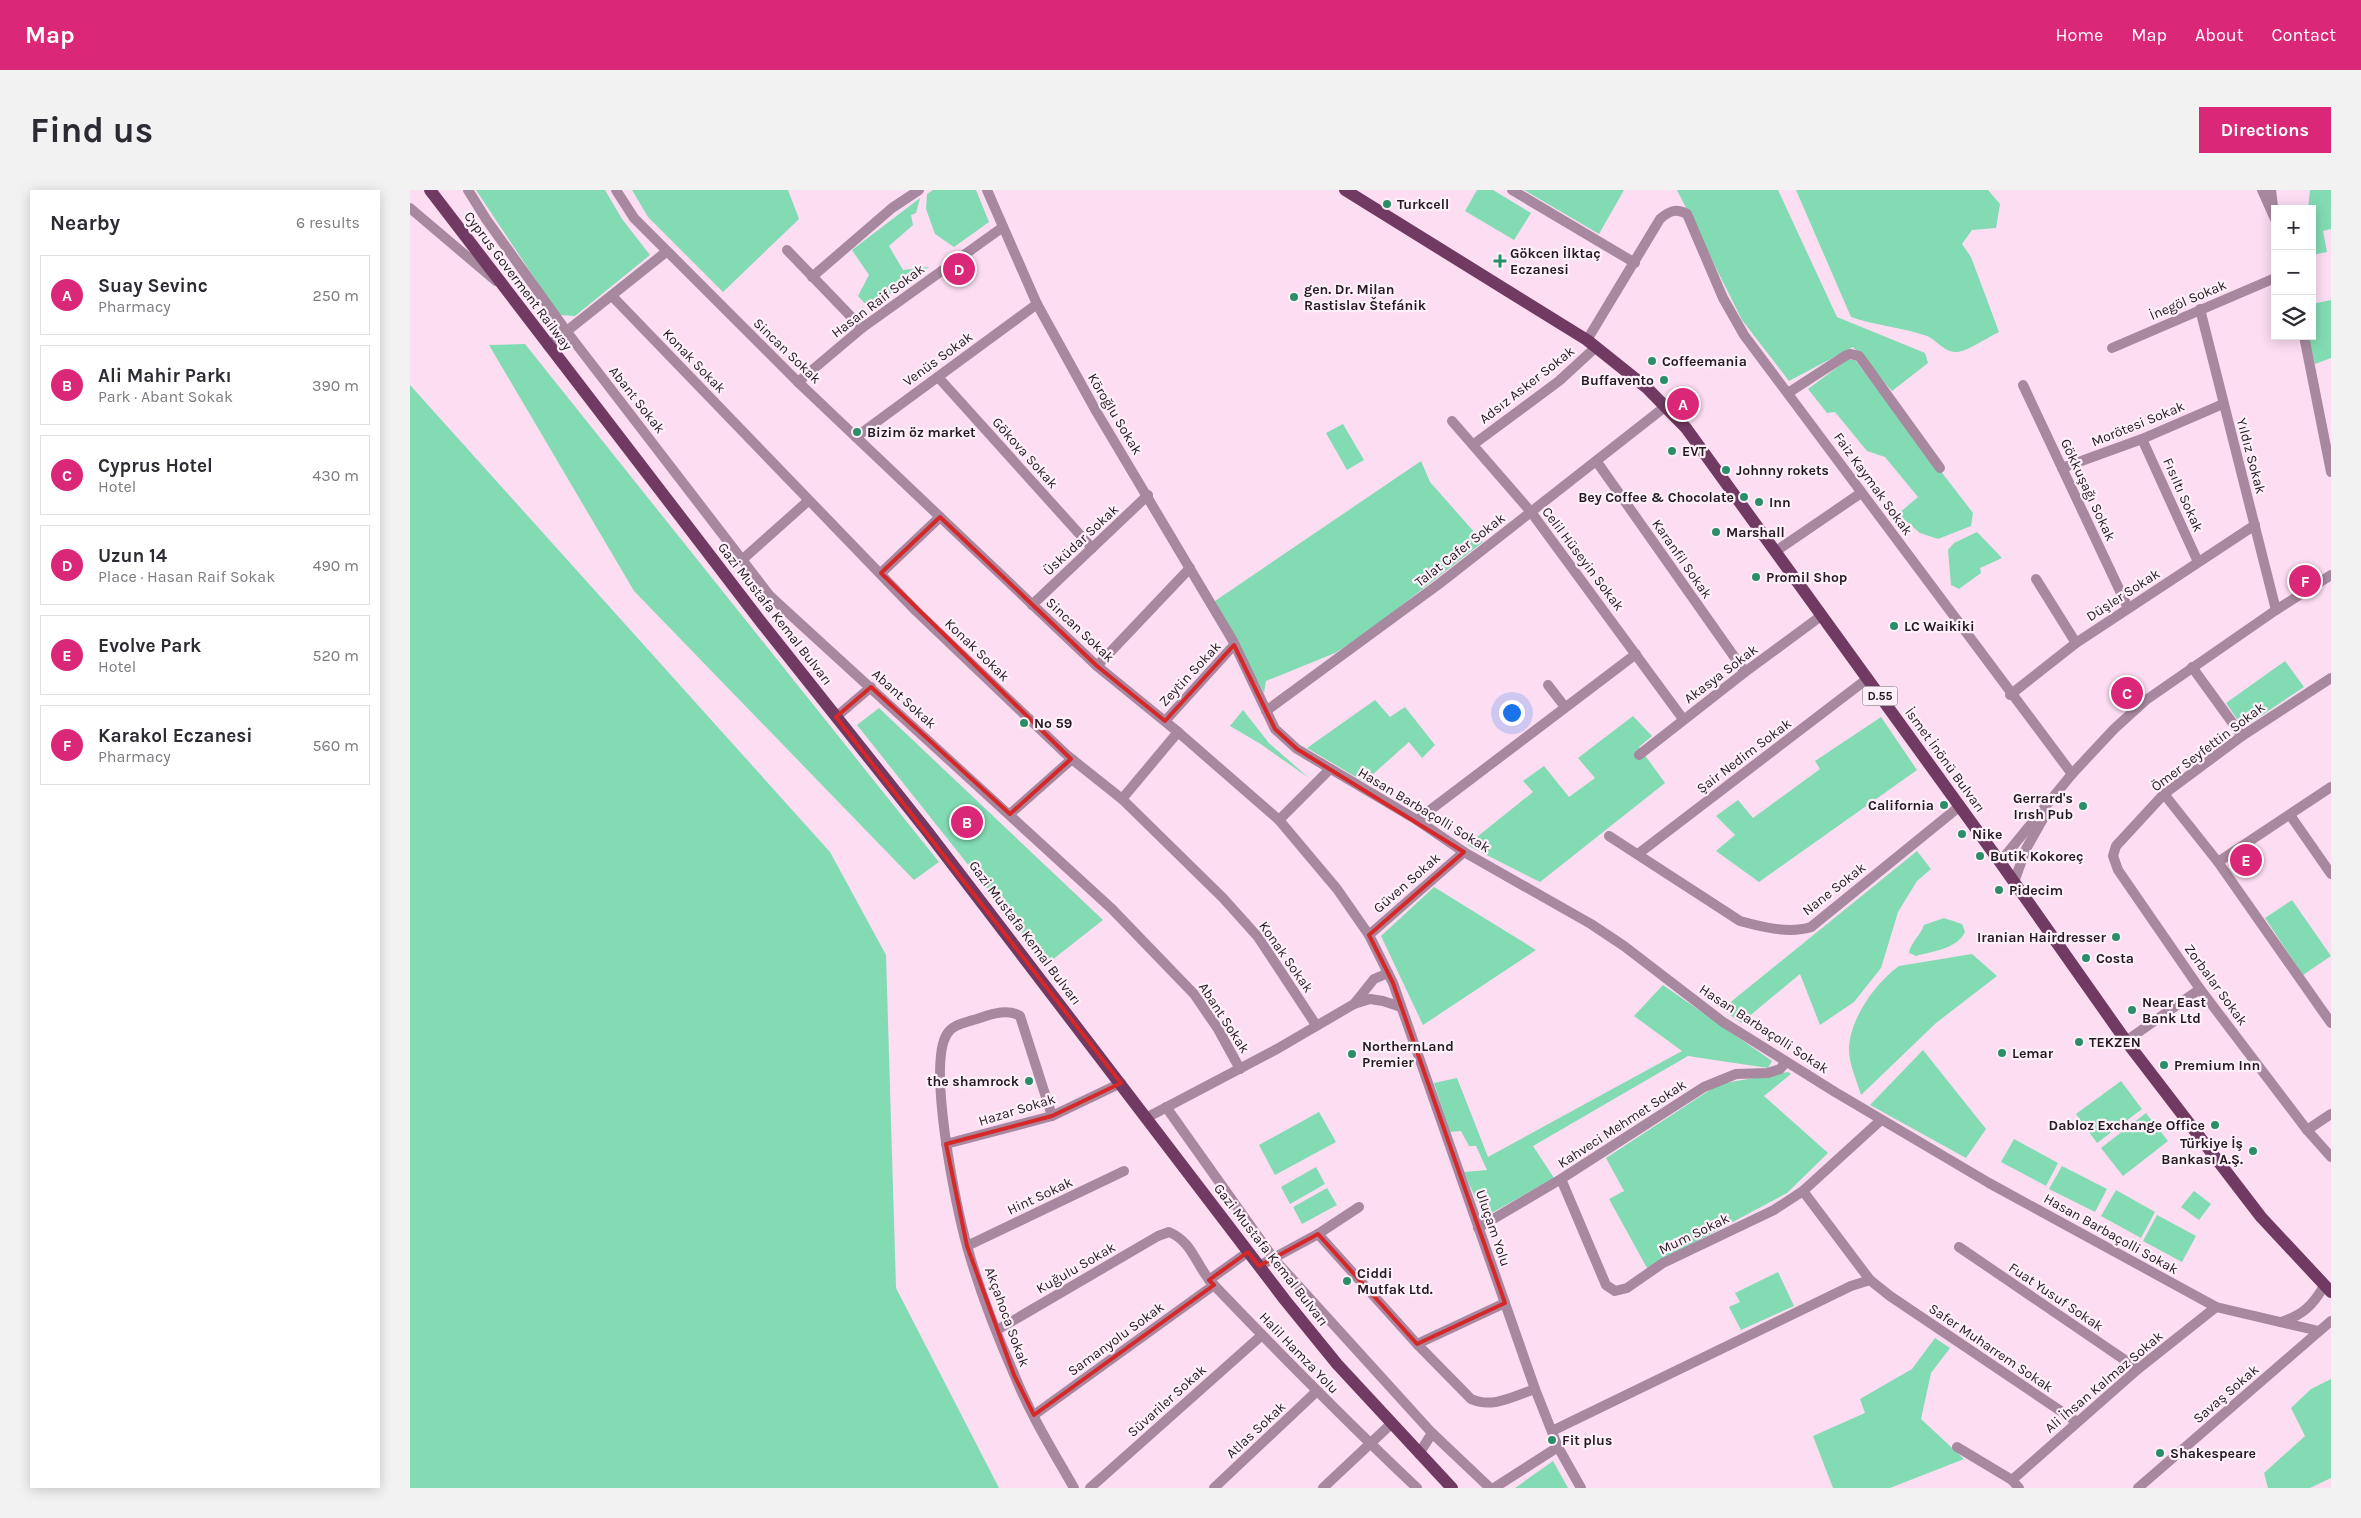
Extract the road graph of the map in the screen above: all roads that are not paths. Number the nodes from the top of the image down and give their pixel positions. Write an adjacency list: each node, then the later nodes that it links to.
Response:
1 (430, 190): 20 (main road, Cyprus Goverment Railway)
2 (468, 190): 25 (street, Abant Sokak)
3 (616, 190): 16 (street, Sincan Sokak)
4 (919, 190): 18 (street)
5 (986, 190): 14 (street, Köroğlu Sokak)
6 (1345, 190): 27 (main road, İsmet İnönü Bulvarı / D.55)
7 (1512, 190): 17 (street)
8 (2262, 190): 12 (street)
9 (2271, 190): 10 (street)
10 (2273, 205)
11 (410, 208): 20 (street)
12 (2271, 210)
13 (1667, 212): 17 (street, Adsız Asker Sokak); 34 (street, Faiz Kaymak Sokak)
14 (1003, 227): 22 (street, Köroğlu Sokak); 24 (street, Hasan Raif Sokak)
15 (788, 250): 18 (street)
16 (666, 252): 21 (street); 31 (street, Sincan Sokak)
17 (1635, 263): 27 (street, Adsız Asker Sokak)
18 (812, 277): 24 (street)
19 (2271, 280): 23 (street, İnegöl Sokak)
20 (510, 293): 28 (main road, Cyprus Goverment Railway)
21 (612, 296): 25 (street); 47 (street, Konak Sokak)
22 (1037, 304): 30 (street, Venüs Sokak); 46 (street, Köroğlu Sokak)
23 (2200, 310): 29 (street, İnegöl Sokak); 35 (street, Yıldız Sokak)
24 (862, 328): 31 (street, Hasan Raif Sokak)
25 (567, 332): 28 (street); 53 (street, Abant Sokak)
26 (2305, 340): 44 (street)
27 (1591, 343): 36 (main road, İsmet İnönü Bulvarı / D.55); 40 (street, Adsız Asker Sokak)
28 (548, 346): 33 (main road, Cyprus Goverment Railway)
29 (2112, 348)
30 (938, 377): 38 (street, Venüs Sokak); 51 (street, Gökova Sokak)
31 (798, 382): 38 (street, Sincan Sokak)
32 (2023, 385): 43 (street, Gökkuşağı Sokak)
33 (581, 390): 76 (main road, Gazi Mustafa Kemal Bulvarı)
34 (1788, 392): 42 (street); 45 (street, Faiz Kaymak Sokak)
35 (2223, 404): 39 (street, Morötesi Sokak); 50 (street, Yıldız Sokak)
36 (1666, 406): 41 (street, Talat Cafer Sokak); 52 (main road, İsmet İnönü Bulvarı / D.55)
37 (1452, 421): 40 (street, Celil Hüseyin Sokak)
38 (856, 436): 49 (street, Sincan Sokak)
39 (2142, 439): 43 (street, Morötesi Sokak); 54 (street, Fısıltı Sokak)
40 (1474, 444): 48 (street, Celil Hüseyin Sokak)
41 (1597, 462): 48 (street, Talat Cafer Sokak); 68 (street, Karanfil Sokak)
42 (1940, 468)
43 (2062, 468): 60 (street, Gökkuşağı Sokak)
44 (2331, 471)
45 (1861, 493): 52 (street); 73 (street, Faiz Kaymak Sokak)
46 (1148, 495): 51 (street, Üsküdar Sokak); 55 (street, Köroğlu Sokak)
47 (808, 501): 53 (street); 56 (street, Konak Sokak)
48 (1531, 512): 65 (street, Celil Hüseyin Sokak); 75 (street, Talat Cafer Sokak)
49 (940, 517): 56 (street); 59 (street, Sincan Sokak)
50 (2254, 525): 54 (street, Düşler Sokak); 61 (street, Yıldız Sokak)
51 (1092, 548): 59 (street, Üsküdar Sokak)
52 (1776, 552): 62 (main road, İsmet İnönü Bulvarı / D.55)
53 (743, 559): 72 (street, Abant Sokak)
54 (2198, 562): 60 (street, Düşler Sokak)
55 (1190, 568): 64 (street, Köroğlu Sokak); 66 (street)
56 (881, 573): 82 (street, Konak Sokak)
57 (2331, 576): 61 (street)
58 (2036, 578): 63 (street)
59 (1032, 605): 66 (street, Sincan Sokak)
60 (2128, 608): 63 (street, Düşler Sokak)
61 (2276, 610): 67 (street)
62 (1822, 616): 68 (street, Akasya Sokak); 70 (main road, İsmet İnönü Bulvarı / D.55)
63 (2076, 643): 73 (street, Düşler Sokak)
64 (1234, 645): 75 (street, Hasan Barbaçolli Sokak); 78 (street, Zeytin Sokak)
65 (1636, 654): 74 (street); 77 (street, Celil Hüseyin Sokak)
66 (1097, 666): 78 (street, Sincan Sokak)
67 (2192, 667): 80 (street); 84 (street)
68 (1745, 672): 77 (street, Akasya Sokak)
69 (2331, 678): 80 (street, Ömer Seyfettin Sokak)
70 (1867, 679): 89 (main road, İsmet İnönü Bulvarı / D.55); 97 (street, Şair Nedim Sokak)
71 (1548, 685): 74 (street)
72 (871, 687): 76 (street); 90 (street, Abant Sokak)
73 (2010, 695): 84 (street, Faiz Kaymak Sokak)
74 (1565, 707): 93 (street)
75 (1266, 711): 83 (street, Hasan Barbaçolli Sokak)
76 (836, 717): 112 (main road, Gazi Mustafa Kemal Bulvarı)
77 (1684, 720): 81 (street, Akasya Sokak)
78 (1165, 721): 79 (street, Sincan Sokak)
79 (1178, 732): 88 (street); 92 (street, Sincan Sokak)
80 (2242, 736): 87 (street, Ömer Seyfettin Sokak)
81 (1639, 755)
82 (1072, 759): 88 (street, Konak Sokak); 90 (street)
83 (1330, 769): 92 (street); 93 (street, Hasan Barbaçolli Sokak)
84 (2072, 774): 86 (street)
85 (2331, 787): 91 (street)
86 (2057, 794): 98 (street); 101 (street)
87 (2164, 794): 95 (street, Ömer Seyfettin Sokak); 99 (street)
88 (1122, 799): 108 (street, Konak Sokak)
89 (1960, 806): 97 (street, Nane Sokak); 98 (main road, İsmet İnönü Bulvarı / D.55)
90 (1010, 814): 111 (street, Abant Sokak)
91 (2290, 815): 99 (street); 100 (street)
92 (1278, 820): 102 (street, Sincan Sokak)
93 (1417, 820): 96 (street, Hasan Barbaçolli Sokak)
94 (1609, 836): 97 (street, Nane Sokak)
95 (2113, 851): 104 (street, Zorbalar Sokak)
96 (1464, 852): 102 (street, Güven Sokak); 110 (street, Hasan Barbaçolli Sokak)
97 (1638, 854)
98 (2000, 862): 101 (main road, İsmet İnönü Bulvarı / D.55)
99 (2218, 862): 107 (street)
100 (2331, 874)
101 (2014, 882): 109 (main road, İsmet İnönü Bulvarı / D.55)
102 (1369, 935): 103 (street, Sincan Sokak)
103 (1388, 973): 105 (street); 106 (street, Uluçam Yolu)
104 (2200, 988): 109 (street); 118 (street, Zorbalar Sokak)
105 (1354, 1004): 106 (street); 108 (street)
106 (1401, 1007): 125 (street, Uluçam Yolu)
107 (2331, 1023)
108 (1316, 1025): 111 (street)
109 (2126, 1041): 135 (main road, İsmet İnönü Bulvarı / D.55)
110 (1786, 1062): 117 (street, Hasan Barbaçolli Sokak); 122 (street, Kahveci Mehmet Sokak)
111 (1240, 1069): 113 (street)
112 (1121, 1083): 115 (street, Hazar Sokak); 116 (main road, Gazi Mustafa Kemal Bulvarı)
113 (1166, 1107): 116 (street); 131 (street)
114 (2331, 1114): 118 (street)
115 (1052, 1116): 119 (street, Hazar Sokak); 119 (street, Akçahoca Sokak)
116 (1146, 1118): 130 (main road, Gazi Mustafa Kemal Bulvarı)
117 (1881, 1120): 123 (street, Mum Sokak); 137 (street, Hasan Barbaçolli Sokak)
118 (2306, 1130): 120 (street, Zorbalar Sokak)
119 (946, 1144): 128 (street, Akçahoca Sokak)
120 (2331, 1157)
121 (1124, 1171): 128 (street, Hint Sokak)
122 (1561, 1179): 123 (street, Mum Sokak); 125 (street, Kahveci Mehmet Sokak)
123 (1803, 1192): 133 (street, Safer Muharrem Sokak)
124 (1359, 1207): 127 (street)
125 (1478, 1228): 136 (street, Uluçam Yolu)
126 (1170, 1232): 134 (street, Halil Hamza Yolu); 140 (street, Kuğulu Sokak)
127 (1318, 1234): 131 (street); 143 (street)
128 (967, 1246): 140 (street, Akçahoca Sokak)
129 (1959, 1247): 144 (street, Fuat Yusuf Sokak)
130 (1248, 1252): 132 (main road, Gazi Mustafa Kemal Bulvarı); 134 (street, Samanyolu Sokak)
131 (1274, 1259): 132 (street); 151 (street)
132 (1259, 1266): 149 (main road, Gazi Mustafa Kemal Bulvarı)
133 (1870, 1280): 148 (street, Safer Muharrem Sokak); 150 (street)
134 (1212, 1283): 142 (street, Halil Hamza Yolu); 147 (street, Samanyolu Sokak)
135 (2327, 1289): 139 (street)
136 (1505, 1303): 143 (street); 145 (street, Uluçam Yolu)
137 (2216, 1307): 139 (street, Hasan Barbaçolli Sokak); 144 (street, Ali İhsan Kalmaz Sokak)
138 (2331, 1321): 141 (street, Savaş Sokak)
139 (2280, 1322): 141 (street, Hasan Barbaçolli Sokak)
140 (997, 1330): 147 (street, Akçahoca Sokak)
141 (2319, 1331): 166 (street, Savaş Sokak)
142 (1262, 1335): 146 (street, Halil Hamza Yolu); 158 (street, Süvariler Sokak)
143 (1417, 1344): 145 (street)
144 (2138, 1369): 148 (street, Ali İhsan Kalmaz Sokak)
145 (1535, 1390): 150 (street, Uluçam Yolu)
146 (1316, 1391): 152 (street, Halil Hamza Yolu); 159 (street, Atlas Sokak)
147 (1034, 1415): 157 (street, Akçahoca Sokak)
148 (2077, 1422): 156 (street, Ali İhsan Kalmaz Sokak)
149 (1391, 1424): 152 (street); 155 (main road, Gazi Mustafa Kemal Bulvarı)
150 (1552, 1431): 154 (street, Uluçam Yolu)
151 (1432, 1433): 155 (street); 163 (street)
152 (1369, 1442): 160 (street); 161 (street, Halil Hamza Yolu)
153 (1957, 1447): 156 (street)
154 (1558, 1448): 164 (street); 165 (street, Uluçam Yolu)
155 (1420, 1454): 162 (main road, Gazi Mustafa Kemal Bulvarı)
156 (2015, 1484)
157 (1074, 1488)
158 (1090, 1488)
159 (1214, 1488)
160 (1323, 1488)
161 (1417, 1488)
162 (1452, 1488)
163 (1490, 1488)
164 (1494, 1488)
165 (1581, 1488)
166 (2138, 1488)

